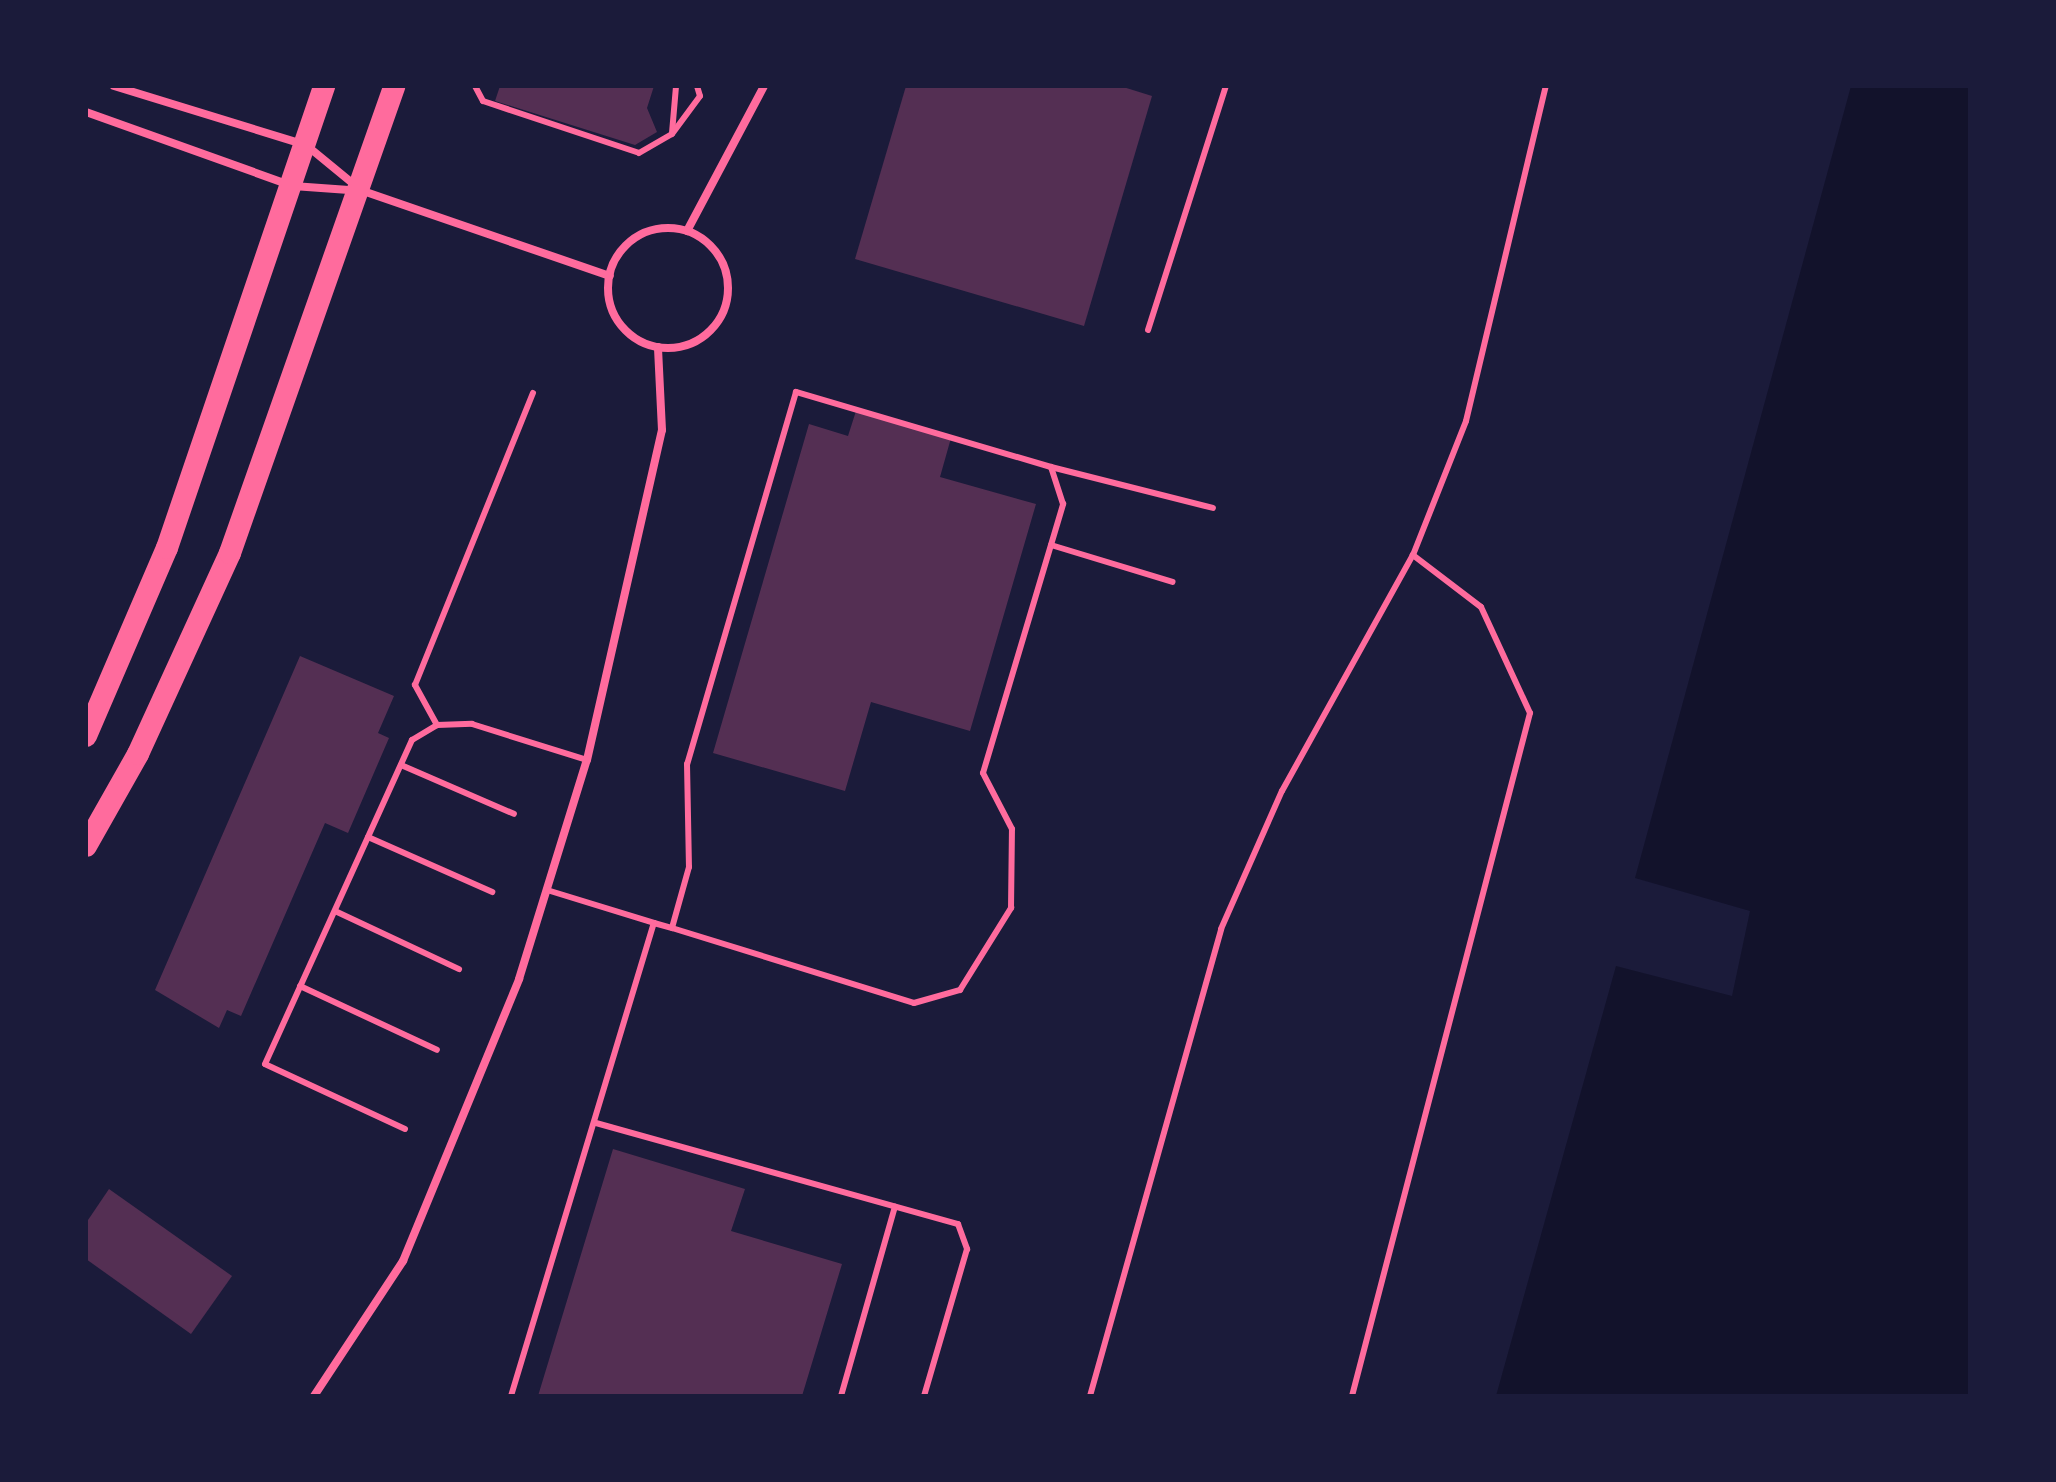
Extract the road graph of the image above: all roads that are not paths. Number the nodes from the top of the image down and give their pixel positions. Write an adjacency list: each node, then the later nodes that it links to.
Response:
1 (114, 86): 12 (street)
2 (324, 86): 12 (highway)
3 (394, 86): 14 (highway)
4 (475, 86): 11 (lane)
5 (676, 86): 11 (lane)
6 (697, 86): 11 (lane)
7 (764, 86): 15 (street)
8 (1226, 86): 17 (lane)
9 (1546, 86): 23 (lane)
10 (86, 112): 13 (street)
11 (672, 134)
12 (306, 145): 13 (highway); 14 (street)
13 (293, 186): 14 (street); 26 (highway)
14 (363, 191): 16 (street); 31 (highway)
15 (687, 231): 16 (street); 18 (street)
16 (610, 276): 18 (street)
17 (1148, 330)
18 (658, 347): 27 (street)
19 (533, 393): 25 (lane)
20 (1051, 467): 21 (lane); 22 (lane); 36 (lane)
21 (1213, 508)
22 (1051, 545): 24 (lane); 36 (lane)
23 (1413, 555): 47 (lane); 48 (lane)
24 (1173, 582)
25 (437, 725): 27 (lane); 28 (lane)
26 (89, 728)
27 (587, 760): 32 (street)
28 (401, 765): 29 (lane); 30 (lane)
29 (514, 814)
30 (368, 837): 33 (lane); 34 (lane)
31 (86, 846)
32 (547, 890): 35 (lane); 43 (street)
33 (492, 892)
34 (335, 911): 37 (lane); 38 (lane)
35 (654, 923): 36 (lane); 40 (lane)
36 (672, 928)
37 (459, 969)
38 (300, 986): 39 (lane); 41 (lane)
39 (437, 1050)
40 (596, 1123): 42 (lane); 44 (lane)
41 (405, 1129)
42 (895, 1207): 45 (lane); 46 (lane)
43 (314, 1396)
44 (511, 1396)
45 (841, 1396)
46 (924, 1396)
47 (1090, 1396)
48 (1352, 1396)

